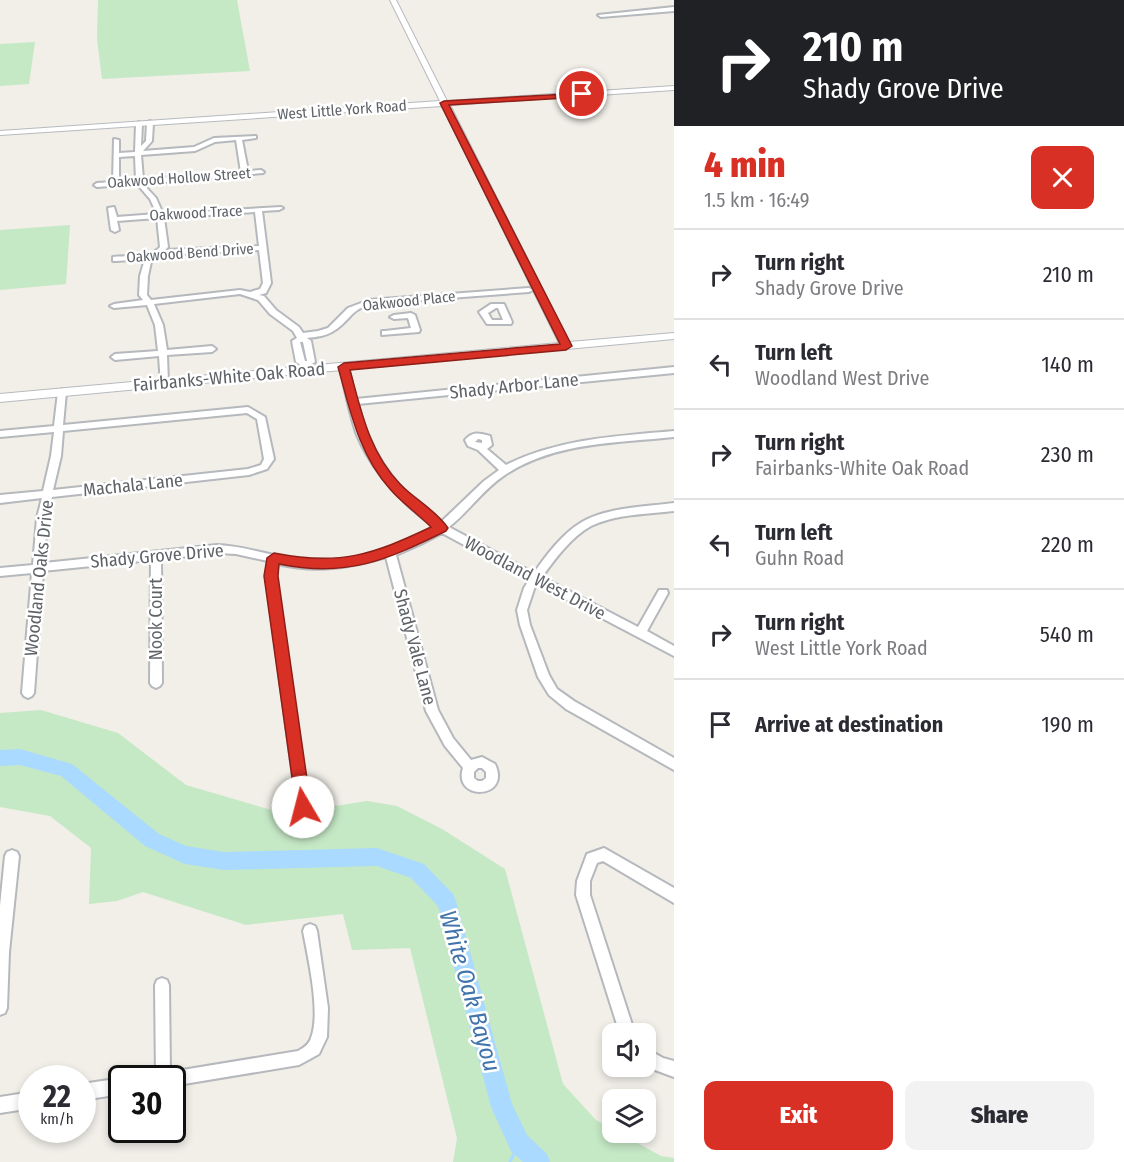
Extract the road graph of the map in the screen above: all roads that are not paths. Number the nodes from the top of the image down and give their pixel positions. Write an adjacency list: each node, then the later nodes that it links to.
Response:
1 (393, 0): 5 (street)
2 (674, 9): 3 (street)
3 (601, 15)
4 (674, 88): 5 (street, West Little York Road)
5 (444, 103): 6 (street, West Little York Road); 41 (street)
6 (150, 123): 7 (street, West Little York Road); 12 (street)
7 (139, 124): 8 (street, West Little York Road); 12 (street)
8 (0, 133)
9 (254, 137): 10 (street)
10 (239, 138): 12 (street); 15 (street)
11 (116, 140): 13 (street)
12 (138, 153): 13 (street); 16 (street)
13 (116, 155): 17 (street)
14 (261, 172): 15 (street, Oakwood Hollow Street)
15 (245, 173): 16 (street, Oakwood Hollow Street)
16 (140, 181): 17 (street, Oakwood Hollow Street); 22 (street)
17 (116, 183): 18 (street, Oakwood Hollow Street)
18 (97, 185)
19 (112, 207): 23 (street)
20 (279, 208): 21 (street, Oakwood Trace)
21 (258, 210): 22 (street, Oakwood Trace); 25 (street)
22 (161, 215): 23 (street, Oakwood Trace); 26 (street)
23 (114, 219): 24 (street)
24 (115, 230)
25 (263, 248): 26 (street, Oakwood Bend Drive); 31 (street)
26 (159, 253): 27 (street, Oakwood Bend Drive)
27 (149, 256): 28 (street, Oakwood Bend Drive); 33 (street)
28 (116, 259)
29 (529, 290): 30 (street, Oakwood Place)
30 (495, 292): 32 (street, Oakwood Place); 35 (street)
31 (253, 294): 33 (street); 40 (street)
32 (390, 300): 36 (street); 40 (street, Oakwood Place)
33 (150, 301): 34 (street); 43 (street)
34 (114, 306)
35 (501, 306)
36 (394, 317): 37 (street); 37 (street)
37 (398, 332): 38 (street)
38 (385, 333)
39 (674, 336): 41 (street, Fairbanks-White Oak Road)
40 (301, 338): 46 (street)
41 (566, 346): 45 (street, Fairbanks-White Oak Road)
42 (212, 349): 43 (street)
43 (163, 353): 44 (street); 48 (street)
44 (115, 357)
45 (344, 367): 46 (street, Fairbanks-White Oak Road); 51 (street, Woodland West Drive)
46 (306, 368): 48 (street, Fairbanks-White Oak Road)
47 (674, 370): 51 (street, Shady Arbor Lane)
48 (164, 383): 49 (street, Fairbanks-White Oak Road)
49 (62, 393): 50 (street, Fairbanks-White Oak Road); 52 (street, Woodland Oaks Drive)
50 (0, 398)
51 (353, 402): 60 (street, Woodland West Drive)
52 (60, 428): 53 (street); 57 (street, Woodland Oaks Drive); 57 (street, Machala Lane)
53 (0, 434)
54 (674, 434): 56 (street, Shady Grove Drive)
55 (481, 448): 56 (street)
56 (505, 470): 60 (street, Shady Grove Drive)
57 (47, 494): 58 (street, Machala Lane); 64 (street, Woodland Oaks Drive)
58 (0, 499)
59 (674, 507): 66 (street)
60 (441, 528): 61 (street, Shady Grove Drive); 66 (street, Woodland West Drive)
61 (390, 552): 63 (street, Shady Grove Drive); 73 (street, Shady Vale Lane)
62 (156, 555): 63 (street, Shady Grove Drive); 64 (street, Shady Grove Drive); 70 (street, Nook Court)
63 (274, 558): 74 (street)
64 (38, 568): 65 (street, Shady Grove Drive); 71 (street, Woodland Oaks Drive)
65 (0, 572)
66 (534, 579): 68 (street, Woodland West Drive); 72 (street)
67 (663, 593): 68 (street)
68 (640, 633): 69 (street, Woodland West Drive)
69 (674, 651)
70 (156, 683)
71 (28, 693)
72 (674, 764)
73 (470, 767)
74 (303, 807)
75 (12, 856): 79 (street)
76 (674, 896): 80 (street)
77 (310, 931): 84 (street)
78 (162, 985): 82 (street)
79 (0, 1008)
80 (624, 1023)
81 (656, 1062): 83 (street)
82 (163, 1065)
83 (674, 1069)
84 (186, 1076)
85 (18, 1102): 86 (street)
86 (0, 1105)

